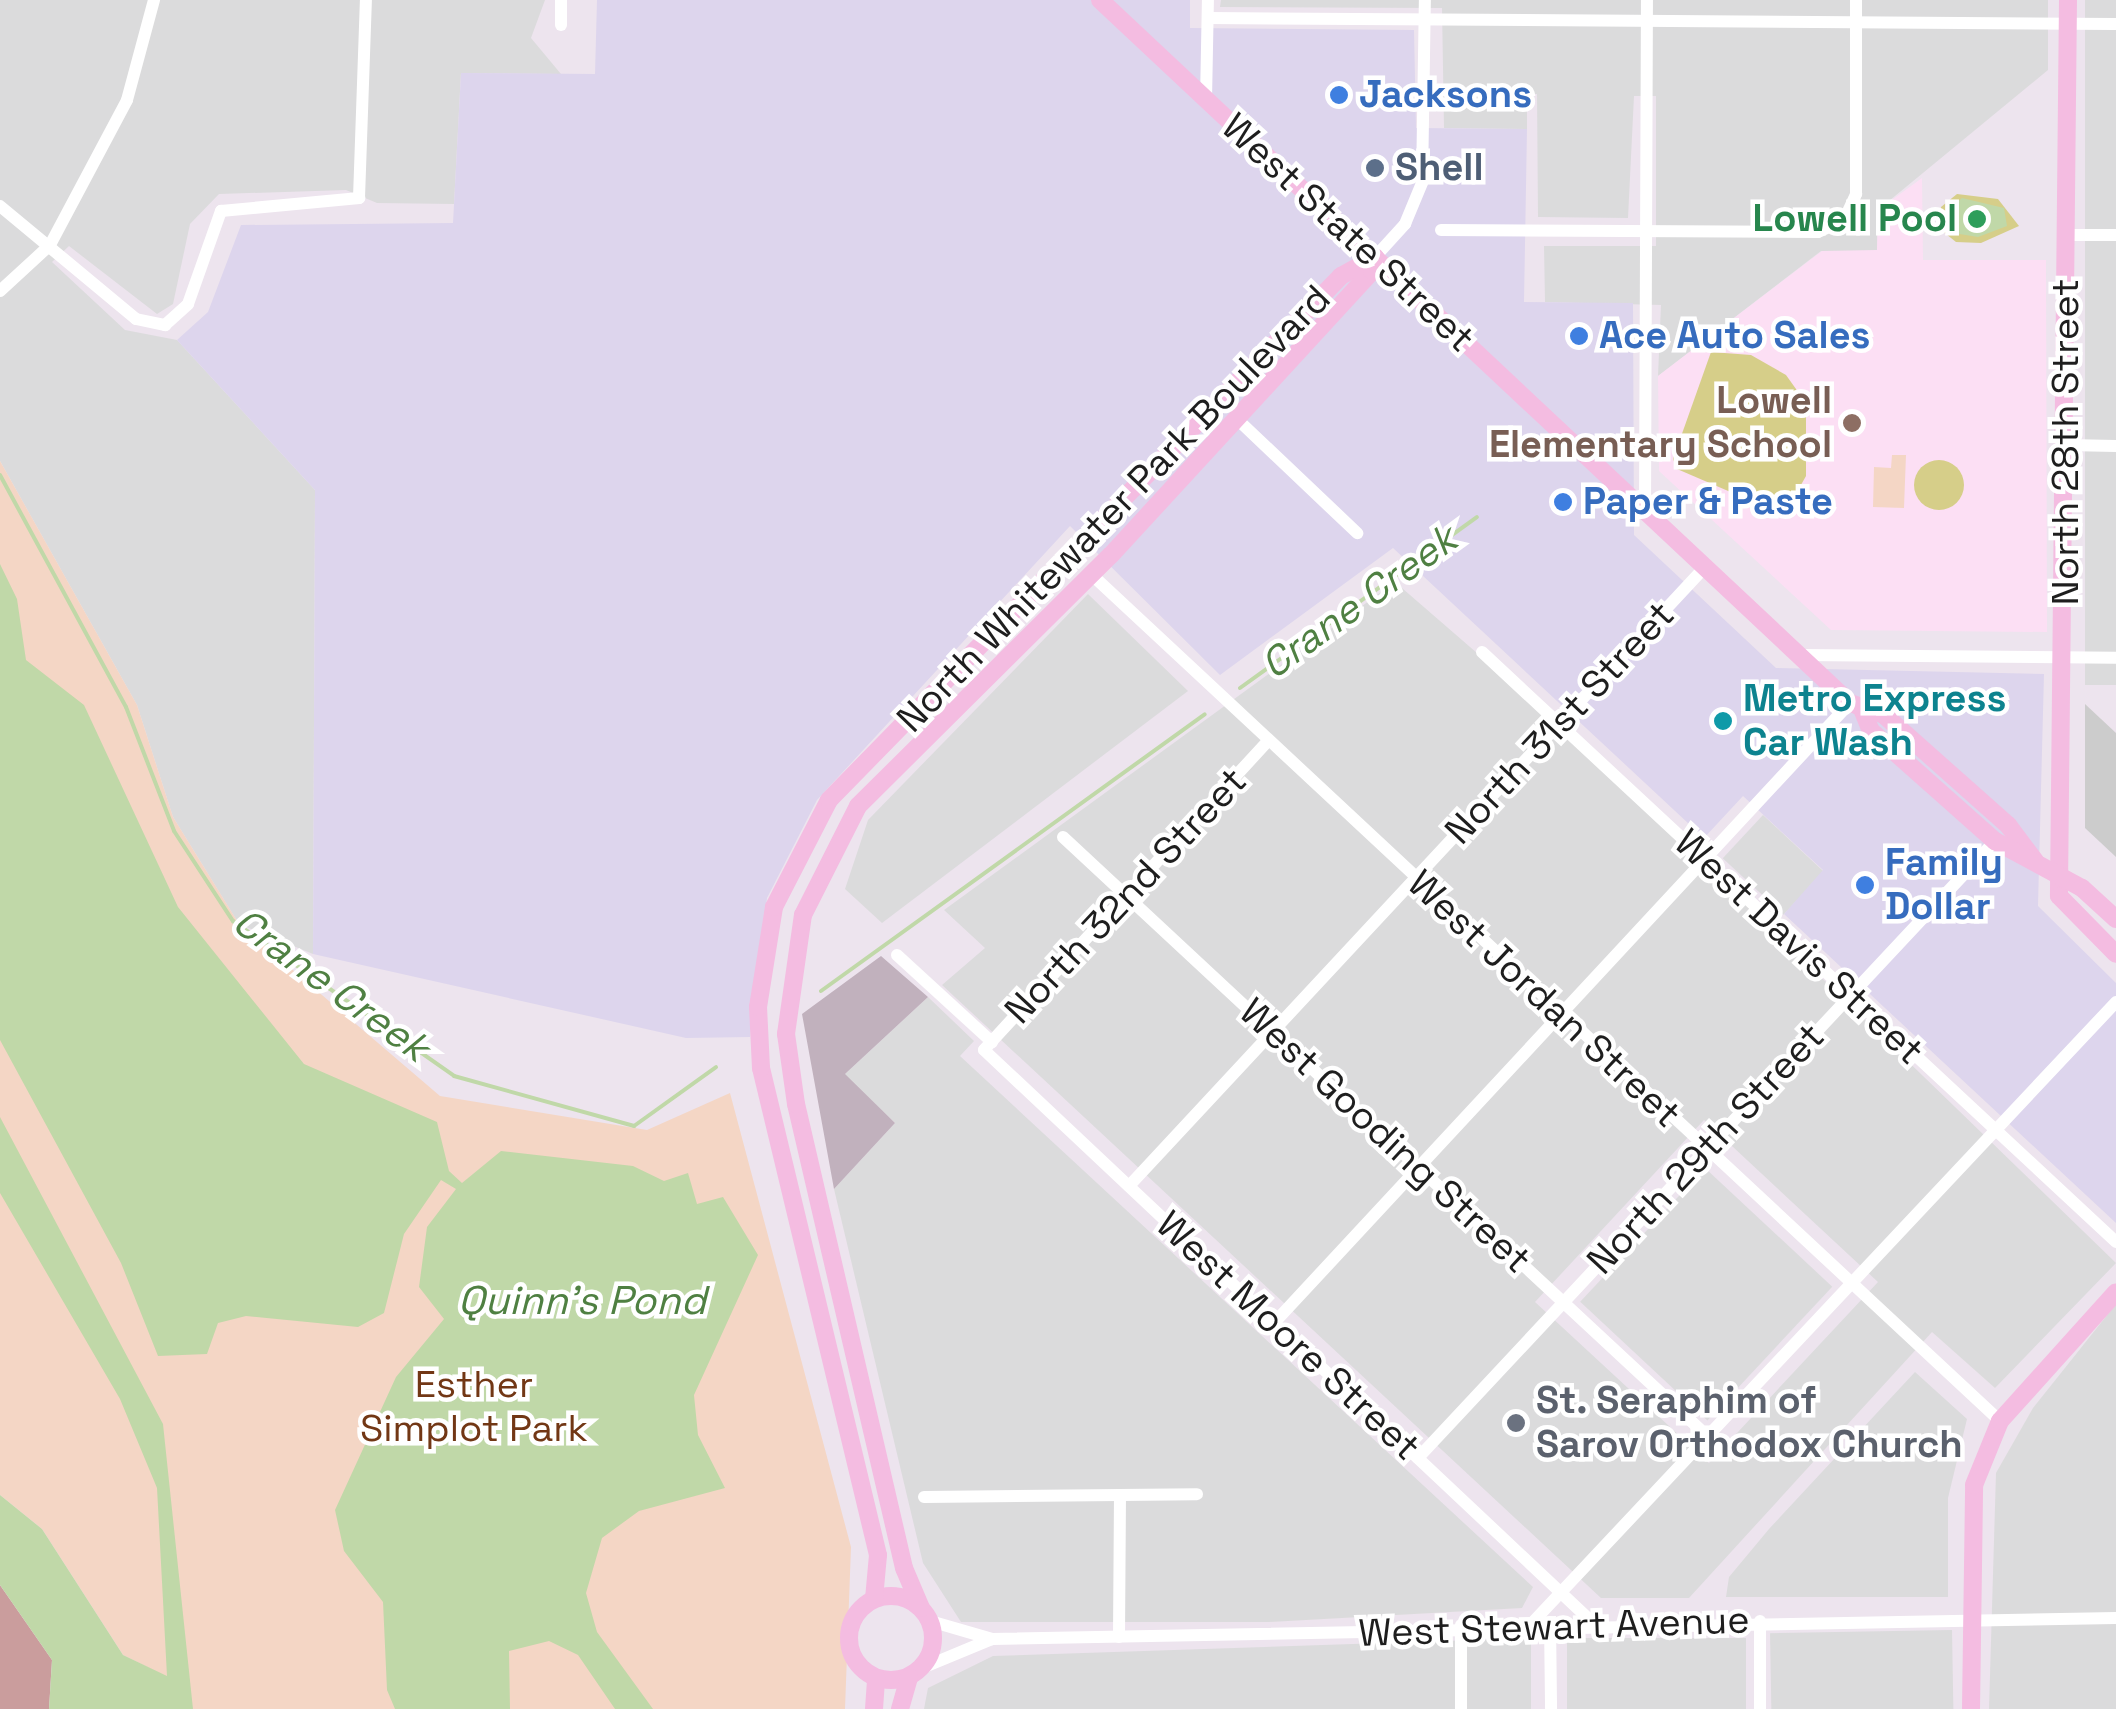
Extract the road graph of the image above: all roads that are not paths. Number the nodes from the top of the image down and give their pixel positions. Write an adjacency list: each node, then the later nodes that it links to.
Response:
1 (154, 0): 23 (street)
2 (366, 0): 23 (street)
3 (562, 0): 16 (street)
4 (1100, 0): 17 (street, West State Street)
5 (1208, 0): 10 (street)
6 (1425, 0): 11 (street)
7 (1647, 0): 12 (street)
8 (1856, 0): 13 (street)
9 (2068, 0): 14 (street, North 28th Street)
10 (1208, 18): 11 (street); 17 (street)
11 (1425, 20): 12 (street); 24 (street)
12 (1647, 21): 13 (street); 20 (street)
13 (1856, 21): 14 (street); 20 (street)
14 (2069, 24): 15 (street); 21 (street, North 28th Street)
15 (2116, 24)
16 (562, 25)
17 (1206, 100): 24 (street, West State Street)
18 (0, 206): 23 (street)
19 (1441, 230): 20 (street)
20 (1647, 231): 29 (street)
21 (2066, 235): 22 (street); 27 (street, North 28th Street)
22 (2116, 235)
23 (50, 245): 25 (street)
24 (1374, 257): 26 (street, North Whitewater Park Boulevard); 29 (street, West State Street); 71 (street, North Whitewater Park Boulevard)
25 (0, 291)
26 (1237, 420): 30 (street); 32 (street, North Whitewater Park Boulevard)
27 (2066, 445): 28 (street); 35 (street, North 28th Street)
28 (2116, 446)
29 (1645, 510): 31 (street, West State Street)
30 (1357, 533)
31 (1705, 566): 34 (street, West State Street); 38 (street, North 31st Street)
32 (1091, 574): 39 (street, West Jordan Street); 72 (street, North Whitewater Park Boulevard)
33 (1482, 652): 38 (street, West Davis Street)
34 (1799, 654): 35 (street); 37 (street, West State Street)
35 (2066, 657): 36 (street); 45 (street, North 28th Street)
36 (2116, 658)
37 (1856, 706): 41 (street, West State Street); 42 (street); 43 (street, West State Street)
38 (1559, 724): 42 (street, West Davis Street); 44 (street, North 31st Street)
39 (1267, 742): 44 (street, West Jordan Street); 46 (street, North 32nd Street)
40 (1063, 837): 46 (street, West Gooding Street)
41 (1995, 841): 43 (street, West State Street); 50 (street, North 29th Street)
42 (1705, 859): 50 (street, West Davis Street); 52 (street)
43 (2035, 861): 45 (street, West State Street)
44 (1415, 879): 52 (street, West Jordan Street); 53 (street, North 31st Street)
45 (2062, 883): 47 (street, West State Street); 48 (street, West State Street)
46 (1128, 896): 53 (street, West Gooding Street); 54 (street, North 32nd Street)
47 (2116, 918)
48 (2116, 954)
49 (896, 956): 54 (street, West Moore Street)
50 (1850, 994): 55 (street, West Davis Street); 56 (street, North 29th Street)
51 (2116, 1002): 55 (street)
52 (1560, 1014): 56 (street, West Jordan Street); 57 (street)
53 (1273, 1031): 57 (street, West Gooding Street); 58 (street, North 31st Street)
54 (988, 1046): 58 (street, West Moore Street)
55 (1995, 1129): 59 (street, West Davis Street); 60 (street)
56 (1706, 1149): 60 (street, West Jordan Street); 62 (street, North 29th Street)
57 (1418, 1167): 62 (street, West Gooding Street); 63 (street)
58 (1129, 1186): 63 (street, West Moore Street)
59 (2116, 1242)
60 (1850, 1282): 64 (street, West Jordan Street); 65 (street)
61 (2114, 1298): 64 (street)
62 (1564, 1302): 65 (street, West Gooding Street); 66 (street, North 29th Street)
63 (1274, 1322): 66 (street, West Moore Street)
64 (2000, 1421): 74 (street)
65 (1706, 1435): 70 (street)
66 (1418, 1458): 70 (street, West Moore Street)
67 (1197, 1494): 68 (street)
68 (1120, 1495): 69 (street); 80 (street)
69 (924, 1497)
70 (1559, 1591): 76 (street); 78 (street, West Moore Street)
71 (874, 1600): 72 (street); 83 (street)
72 (926, 1614): 81 (street, West Stewart Avenue); 82 (street)
73 (2116, 1618): 74 (street, West Stewart Avenue)
74 (1971, 1619): 75 (street, West Stewart Avenue); 89 (street)
75 (1760, 1621): 78 (street, West Stewart Avenue); 88 (street)
76 (1533, 1622): 77 (street, West Stewart Avenue); 79 (street, West Stewart Avenue)
77 (1550, 1622): 78 (street, West Stewart Avenue); 87 (street)
78 (1592, 1622)
79 (1461, 1625): 80 (street, West Stewart Avenue); 86 (street)
80 (1119, 1636): 81 (street, West Stewart Avenue)
81 (992, 1638): 82 (street, West Stewart Avenue)
82 (915, 1672): 83 (street); 85 (street)
83 (876, 1678): 84 (street)
84 (874, 1709)
85 (900, 1709)
86 (1460, 1709)
87 (1551, 1709)
88 (1760, 1709)
89 (1971, 1709)

